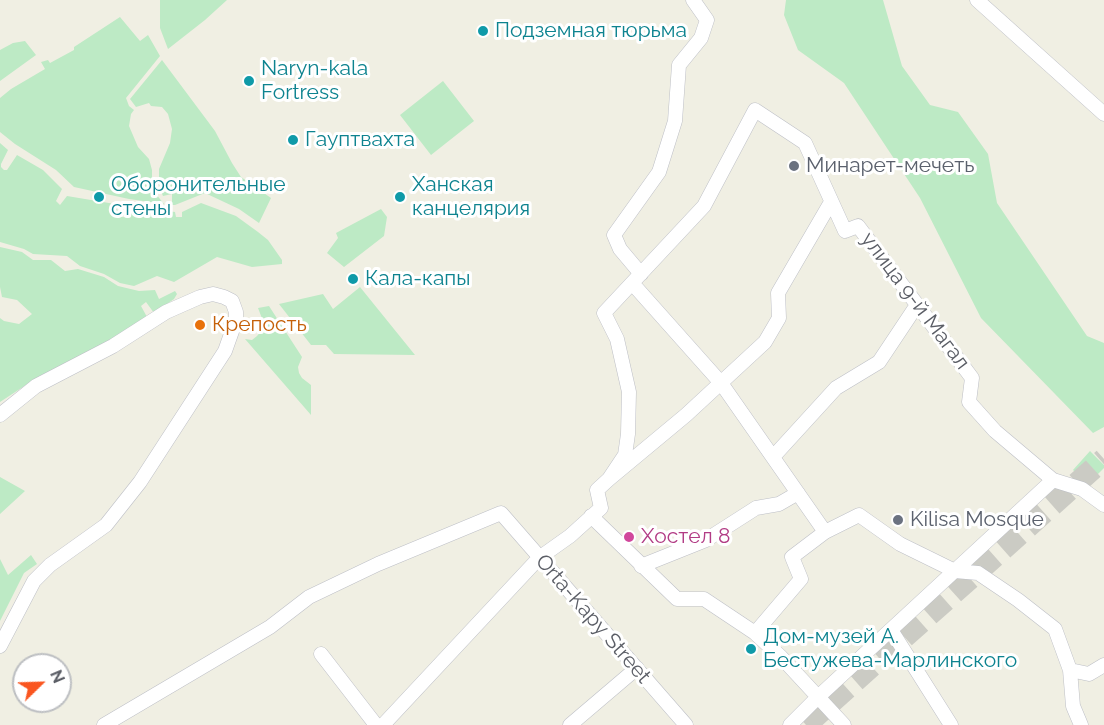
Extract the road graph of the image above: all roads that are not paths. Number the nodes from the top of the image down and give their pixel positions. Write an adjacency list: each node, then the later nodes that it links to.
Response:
1 (693, 0): 5 (street)
2 (977, 0): 3 (street)
3 (1104, 114)
4 (831, 202): 5 (street, улица 9-й Магал); 6 (street, улица 9-й Магал); 7 (street)
5 (637, 278): 7 (street); 10 (street)
6 (917, 305): 9 (street); 11 (street, улица 9-й Магал)
7 (721, 383): 9 (street); 10 (street)
8 (0, 415): 21 (street)
9 (773, 457): 12 (street)
10 (609, 479): 14 (street)
11 (1053, 480): 13 (street); 18 (street)
12 (798, 493): 15 (street); 17 (street)
13 (1104, 505)
14 (591, 516): 16 (street); 17 (street)
15 (825, 532): 18 (street); 20 (street)
16 (539, 558): 24 (street, Orta-Kapy Street); 27 (street, Orta-Kapy Street); 29 (street)
17 (641, 566): 20 (street)
18 (955, 571): 19 (street); 25 (street)
19 (891, 630): 26 (street); 34 (street)
20 (755, 633): 26 (street)
21 (0, 646)
22 (321, 654): 28 (street)
23 (1104, 665): 25 (street)
24 (637, 668): 30 (street); 31 (street, Orta-Kapy Street)
25 (1070, 670): 35 (street)
26 (818, 697): 32 (street); 33 (street)
27 (104, 725)
28 (376, 725)
29 (383, 725)
30 (570, 725)
31 (687, 725)
32 (790, 725)
33 (844, 725)
34 (951, 725)
35 (1081, 725)

